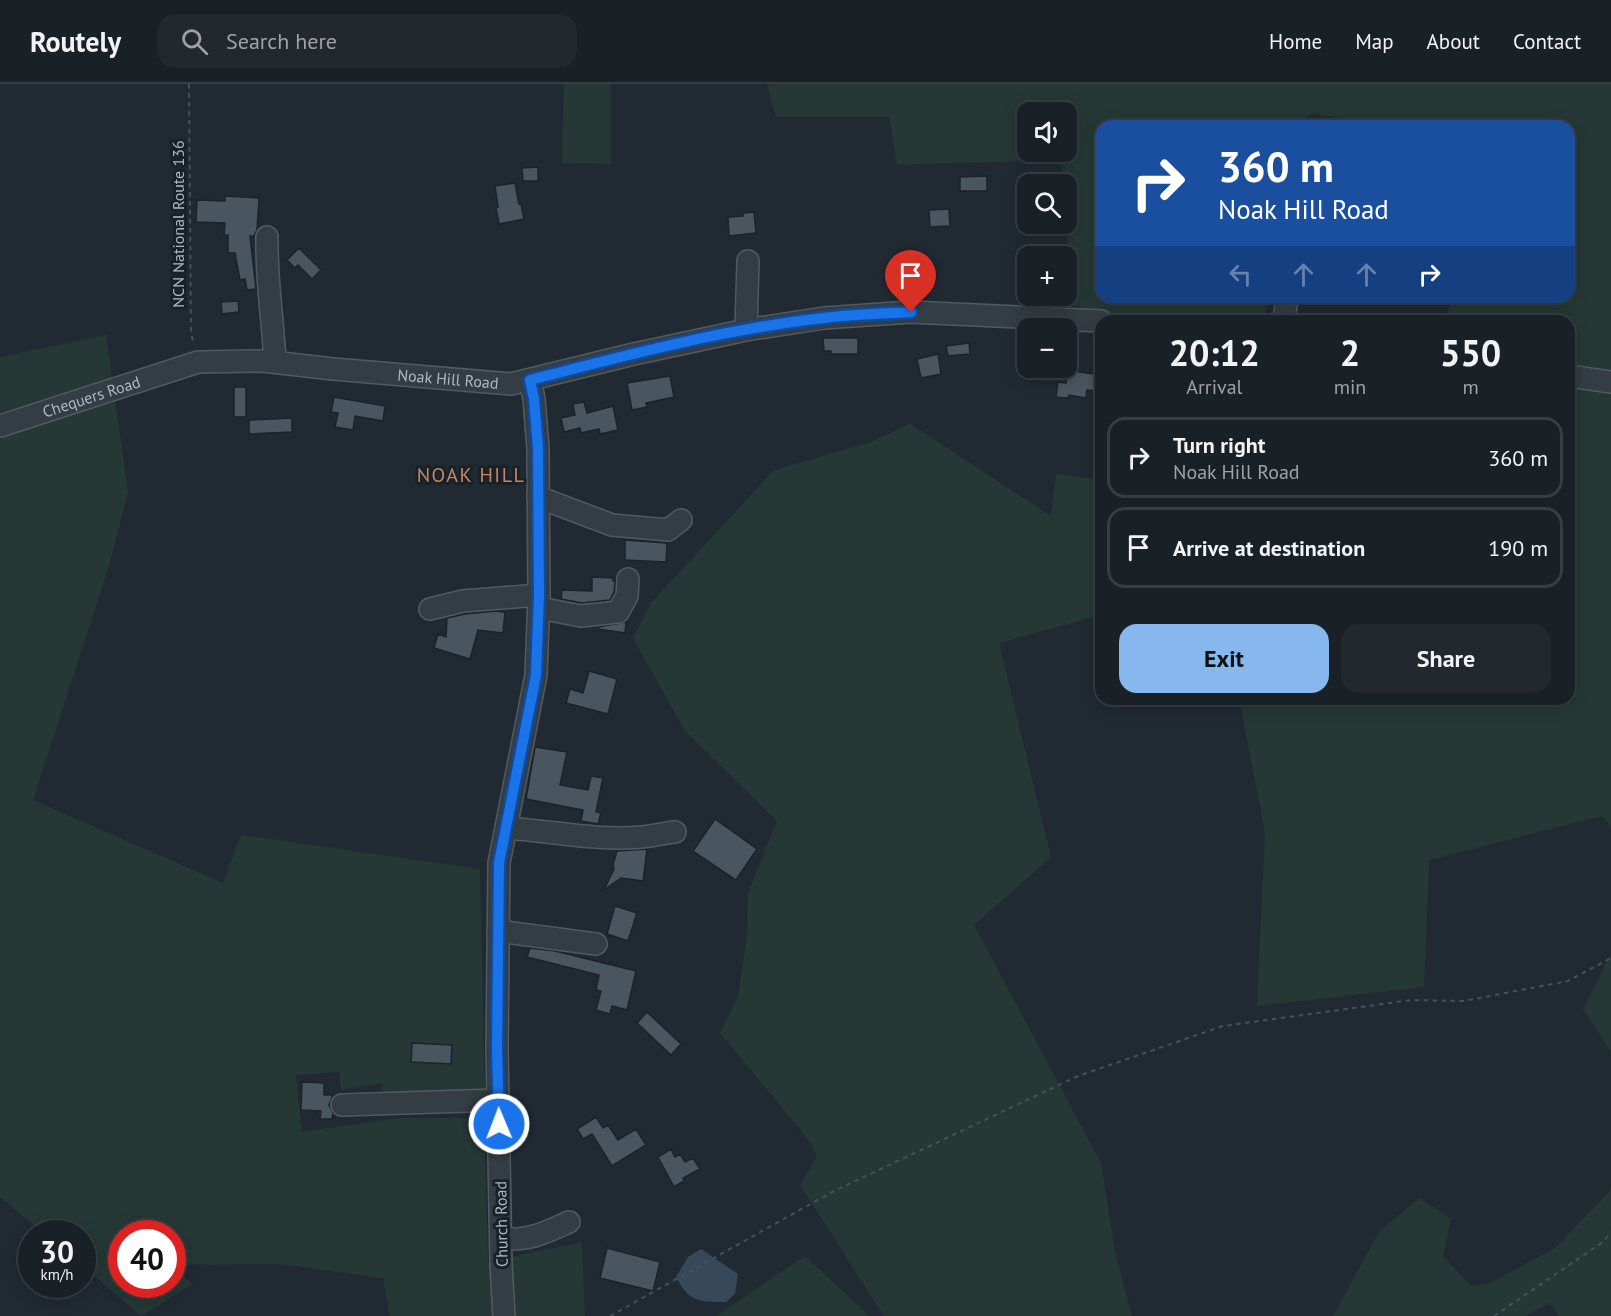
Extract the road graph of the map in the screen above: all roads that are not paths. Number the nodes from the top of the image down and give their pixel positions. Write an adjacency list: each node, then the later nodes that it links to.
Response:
1 (267, 237): 5 (street)
2 (748, 261): 4 (street)
3 (1095, 321): 4 (street, Noak Hill Road)
4 (746, 330): 8 (street, Noak Hill Road)
5 (275, 363): 6 (street, Noak Hill Road); 8 (street, Noak Hill Road)
6 (191, 365): 10 (street, Chequers Road)
7 (1575, 377): 9 (street)
8 (530, 380): 11 (street, Church Road)
9 (1611, 382)
10 (0, 426)
11 (538, 497): 12 (street); 14 (street, Church Road)
12 (681, 520)
13 (628, 579): 14 (street)
14 (539, 602): 15 (street); 16 (street, Church Road)
15 (430, 609)
16 (506, 828): 17 (street); 18 (street, Church Road)
17 (675, 832)
18 (498, 931): 19 (street); 20 (street, Church Road)
19 (596, 944)
20 (498, 1100): 21 (street); 23 (street, Church Road)
21 (342, 1105)
22 (569, 1222): 23 (street)
23 (501, 1239): 24 (street, Church Road)
24 (504, 1316)

